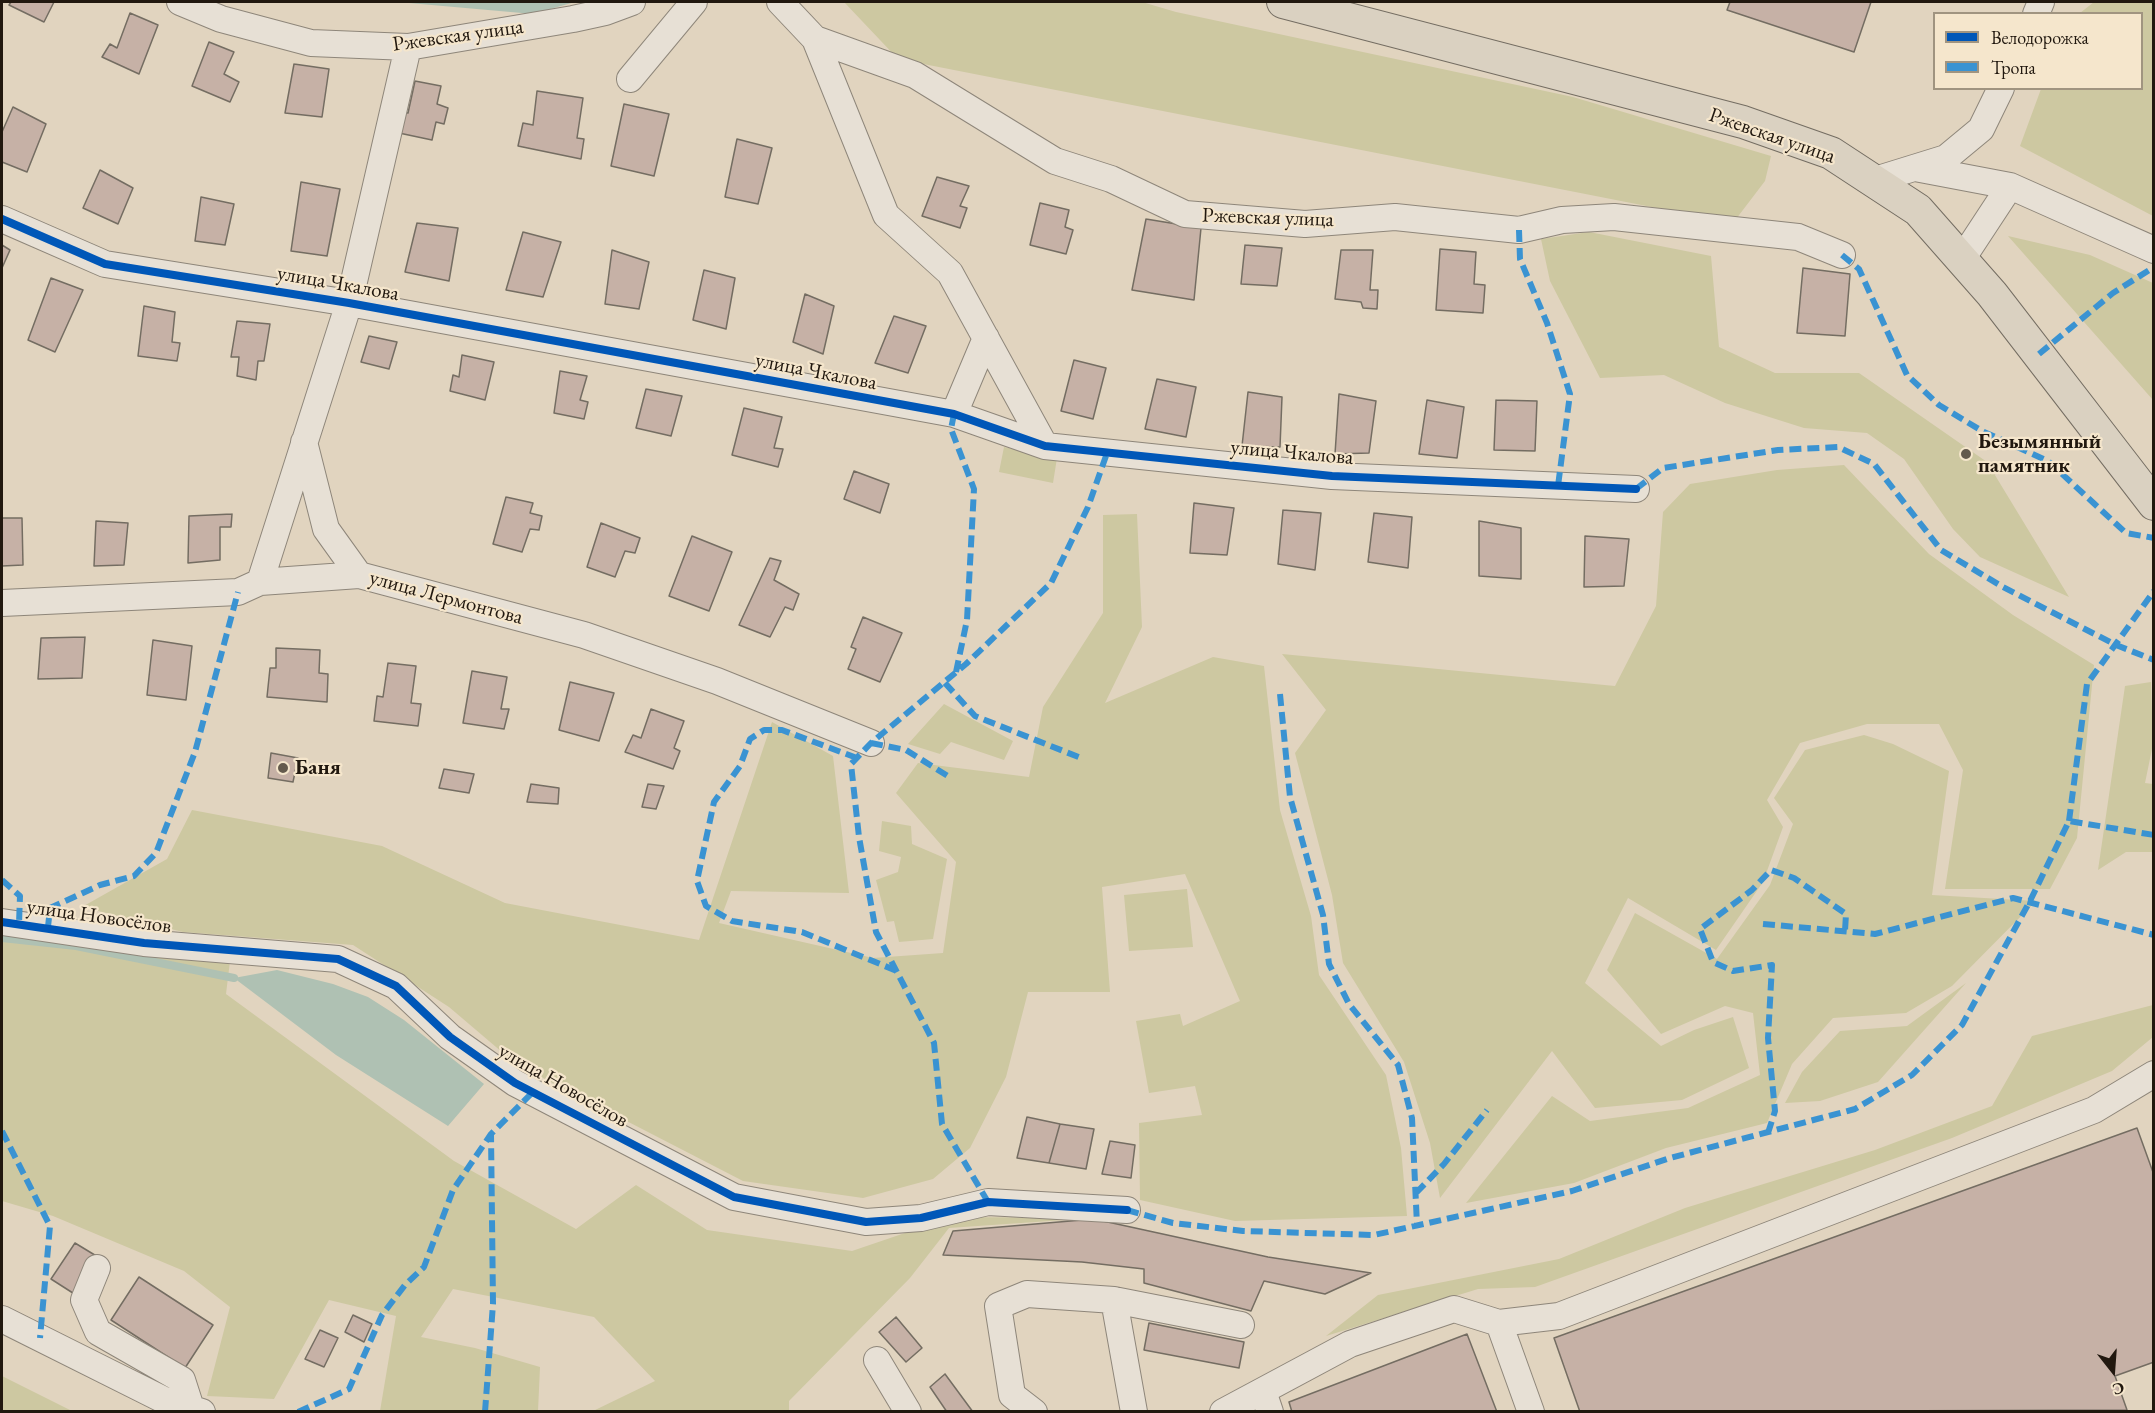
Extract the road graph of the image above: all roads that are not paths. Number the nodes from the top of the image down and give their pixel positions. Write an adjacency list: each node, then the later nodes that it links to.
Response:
1 (180, 2): 7 (street, Ржевская улица)
2 (632, 2): 7 (street, Ржевская улица)
3 (694, 2): 8 (street)
4 (780, 2): 6 (street, Ржевская улица)
5 (1283, 2): 11 (main road, Ржевская улица)
6 (815, 39): 15 (street, Ржевская улица); 18 (street)
7 (408, 47): 17 (street)
8 (630, 79)
9 (2000, 90): 10 (street)
10 (1915, 168): 11 (street); 12 (street)
11 (1875, 180): 16 (main road, Ржевская улица)
12 (2010, 186): 14 (street); 16 (street)
13 (2, 219): 17 (street, улица Чкалова)
14 (2154, 250)
15 (1842, 255)
16 (1962, 259): 23 (main road, Ржевская улица)
17 (349, 303): 19 (street, улица Чкалова); 20 (street)
18 (986, 338): 19 (street); 21 (street)
19 (954, 414): 21 (street, улица Чкалова)
20 (304, 441): 24 (street); 25 (street)
21 (1045, 446): 22 (street, улица Чкалова)
22 (1636, 489)
23 (2154, 504)
24 (359, 575): 25 (street, улица Лермонтова); 27 (street, улица Лермонтова)
25 (260, 582): 26 (street, улица Лермонтова)
26 (2, 603)
27 (871, 743)
28 (2, 922): 30 (street, улица Новосёлов)
29 (2154, 1074): 34 (street)
30 (1127, 1210)
31 (97, 1268): 38 (street)
32 (1114, 1300): 35 (street); 40 (street); 41 (street)
33 (2, 1319): 38 (street)
34 (1499, 1323): 37 (street); 43 (street)
35 (1241, 1325)
36 (877, 1360): 39 (street)
37 (1267, 1401): 42 (street)
38 (197, 1410)
39 (908, 1412)
40 (1034, 1412)
41 (1134, 1412)
42 (1223, 1412)
43 (1531, 1412)

